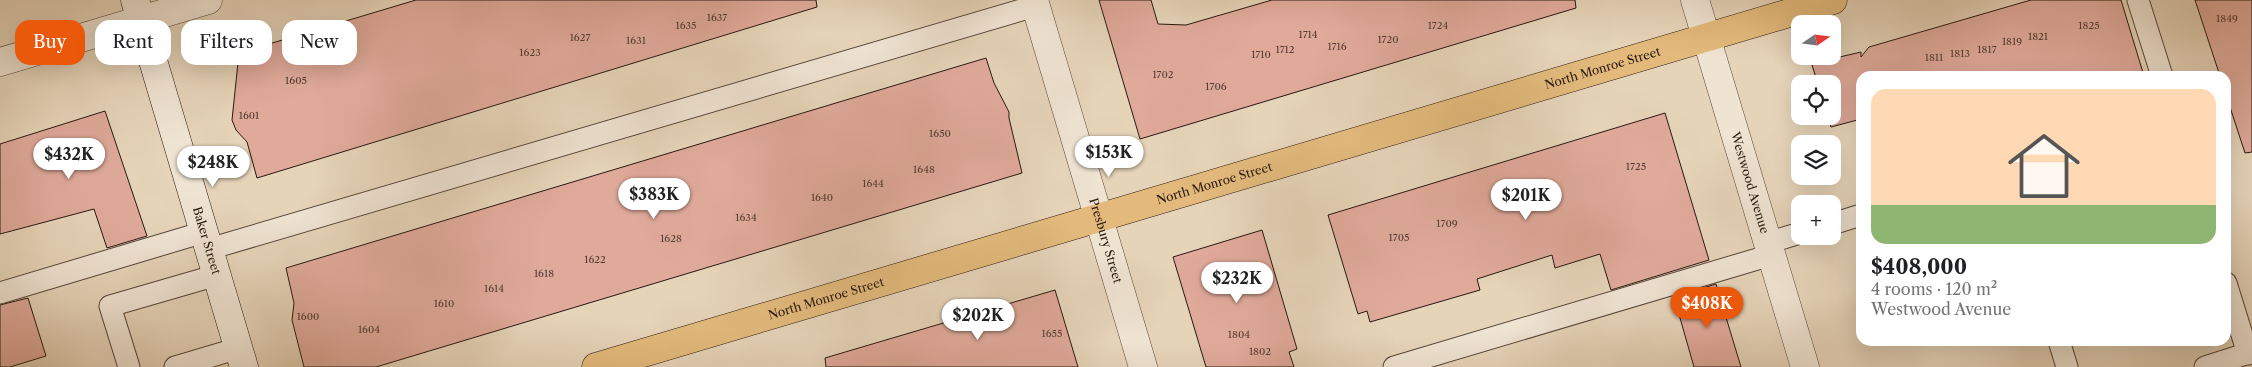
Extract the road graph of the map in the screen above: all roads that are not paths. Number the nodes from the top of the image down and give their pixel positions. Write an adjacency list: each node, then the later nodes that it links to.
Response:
1 (208, 0): 6 (street)
2 (1695, 0): 7 (street, Westwood Avenue)
3 (1833, 0): 7 (main road, North Monroe Street)
4 (2138, 0): 9 (lane)
5 (1035, 3): 11 (street, Presbury Street); 15 (lane)
6 (138, 10): 8 (street); 15 (street, Baker Street)
7 (1706, 38): 11 (main road, North Monroe Street); 14 (street, Westwood Avenue)
8 (0, 62)
9 (2160, 71)
10 (1856, 217): 12 (lane)
11 (1099, 218): 23 (main road, North Monroe Street); 24 (street, Presbury Street)
12 (1841, 222)
13 (1791, 238): 14 (lane)
14 (1769, 249): 25 (lane); 26 (street, Westwood Avenue)
15 (210, 252): 16 (lane); 20 (street, Baker Street); 21 (lane)
16 (0, 293)
17 (2231, 298): 19 (lane)
18 (2061, 346): 27 (lane)
19 (2250, 353): 28 (lane)
20 (242, 358): 22 (lane)
21 (129, 367)
22 (175, 367)
23 (596, 367)
24 (1143, 367)
25 (1394, 367)
26 (1804, 367)
27 (2068, 367)
28 (2205, 367)

